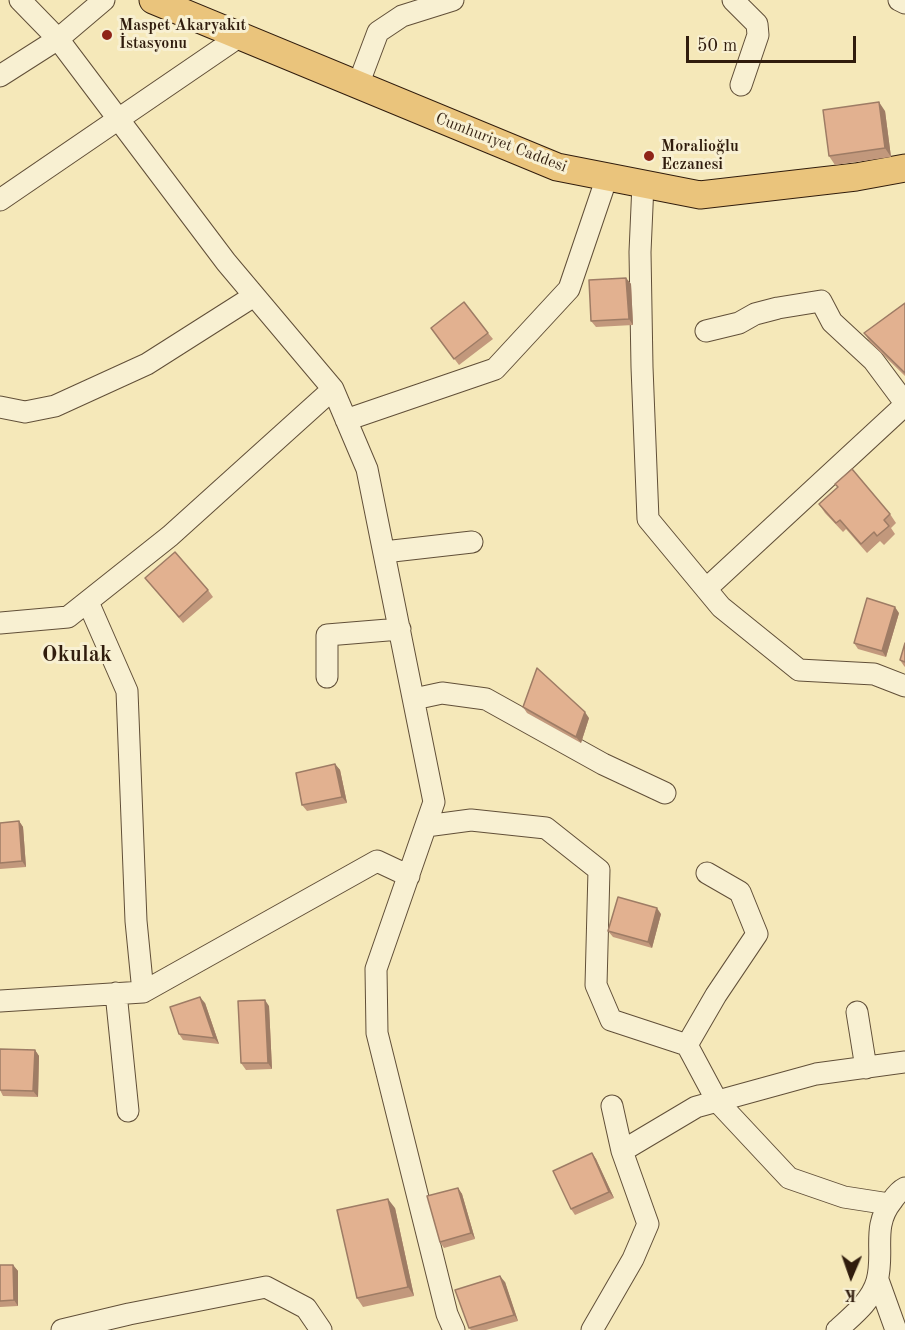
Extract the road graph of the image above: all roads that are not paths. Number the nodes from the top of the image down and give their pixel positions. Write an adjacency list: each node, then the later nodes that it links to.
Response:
1 (20, 0): 9 (street)
2 (104, 0): 9 (street)
3 (153, 0): 8 (main road, Cumhuriyet Caddesi)
4 (453, 0): 11 (street)
5 (733, 0): 12 (street)
6 (899, 0): 7 (street)
7 (905, 3)
8 (240, 36): 11 (main road, Cumhuriyet Caddesi); 13 (street)
9 (58, 39): 10 (street); 13 (street)
10 (0, 76)
11 (358, 85): 15 (main road, Cumhuriyet Caddesi)
12 (741, 85)
13 (118, 118): 17 (street); 18 (street)
14 (905, 168): 16 (main road, Cumhuriyet Caddesi)
15 (607, 177): 16 (main road, Cumhuriyet Caddesi); 23 (street)
16 (644, 184): 26 (street)
17 (0, 200)
18 (254, 296): 20 (street); 22 (street)
19 (706, 331): 21 (street)
20 (333, 389): 23 (street); 27 (street)
21 (905, 404): 26 (street)
22 (0, 407)
23 (346, 420): 25 (street)
24 (472, 542): 25 (street)
25 (384, 552): 29 (street)
26 (706, 589): 31 (street)
27 (88, 602): 28 (street); 37 (street)
28 (0, 623)
29 (400, 628): 30 (street); 32 (street)
30 (327, 677)
31 (905, 686)
32 (414, 699): 33 (street); 34 (street)
33 (665, 793)
34 (426, 826): 36 (street); 41 (street)
35 (707, 873): 41 (street)
36 (409, 876): 37 (street); 53 (street)
37 (143, 992): 38 (street)
38 (116, 993): 39 (street); 46 (street)
39 (0, 1001)
40 (857, 1012): 43 (street)
41 (687, 1045): 44 (street)
42 (905, 1062): 43 (street)
43 (866, 1068): 44 (street)
44 (717, 1101): 47 (street); 49 (street)
45 (612, 1106): 47 (street)
46 (128, 1111)
47 (622, 1150): 54 (street)
48 (905, 1188): 49 (street)
49 (889, 1204): 50 (street)
50 (878, 1280): 55 (street); 56 (street)
51 (62, 1330): 52 (street)
52 (321, 1330)
53 (454, 1330)
54 (591, 1330)
55 (837, 1330)
56 (896, 1330)

